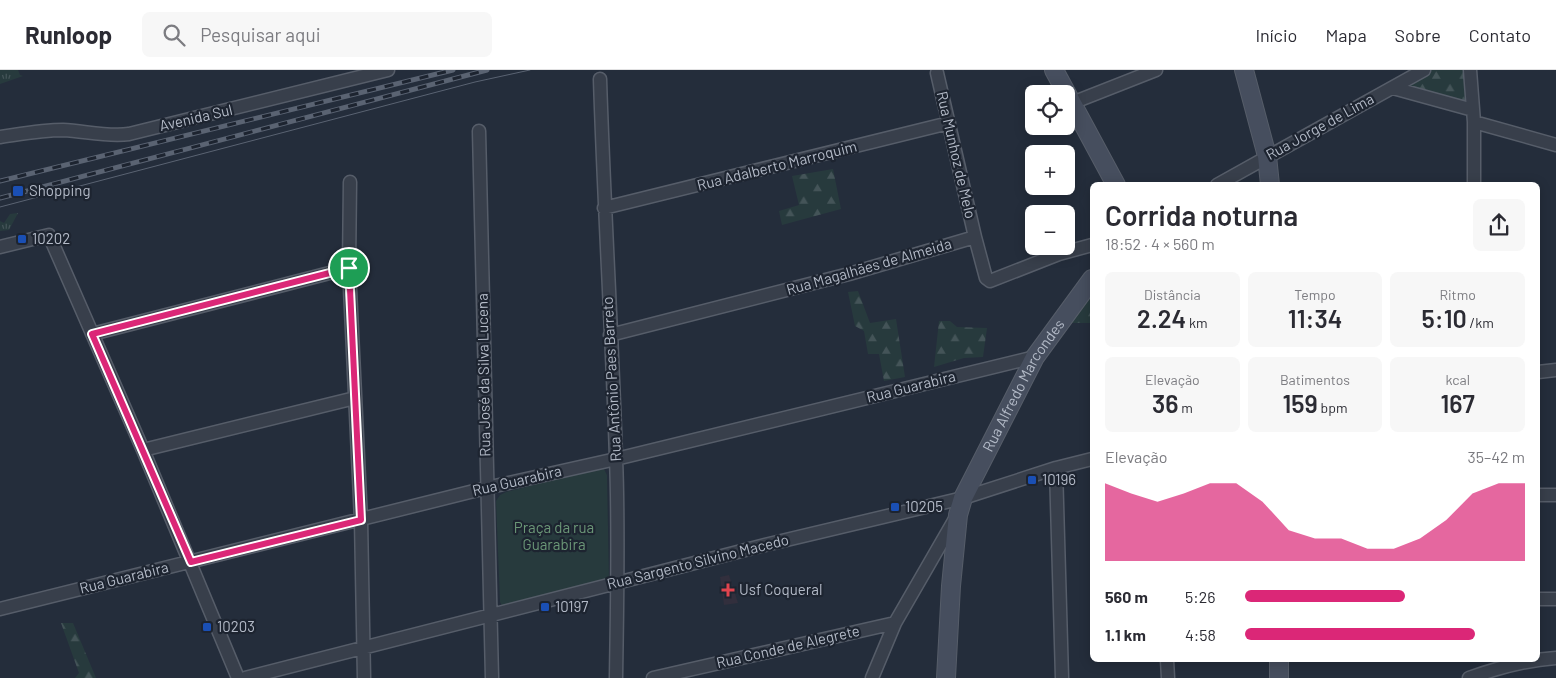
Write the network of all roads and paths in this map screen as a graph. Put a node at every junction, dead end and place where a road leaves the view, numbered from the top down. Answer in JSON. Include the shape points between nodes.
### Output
{"nodes":[{"id":1,"x":388,"y":70,"type":"edge"},
{"id":2,"x":1054,"y":70,"type":"edge"},
{"id":3,"x":1156,"y":70,"type":"edge"},
{"id":4,"x":1244,"y":70,"type":"edge"},
{"id":5,"x":1424,"y":70,"type":"edge"},
{"id":6,"x":1470,"y":70,"type":"edge"},
{"id":7,"x":937,"y":73,"type":"dead end"},
{"id":8,"x":600,"y":79,"type":"dead end"},
{"id":9,"x":1062,"y":85,"type":"edge"},
{"id":10,"x":1393,"y":88,"type":"junction"},
{"id":11,"x":1075,"y":102,"type":"edge"},
{"id":12,"x":1075,"y":109,"type":"edge"},
{"id":13,"x":1473,"y":116,"type":"junction"},
{"id":14,"x":949,"y":123,"type":"junction"},
{"id":15,"x":479,"y":131,"type":"dead end"},
{"id":16,"x":0,"y":137,"type":"edge"},
{"id":17,"x":1556,"y":145,"type":"edge"},
{"id":18,"x":1267,"y":156,"type":"junction"},
{"id":19,"x":350,"y":182,"type":"dead end"},
{"id":20,"x":1114,"y":182,"type":"edge"},
{"id":21,"x":1221,"y":182,"type":"edge"},
{"id":22,"x":1270,"y":182,"type":"edge"},
{"id":23,"x":1474,"y":182,"type":"edge"},
{"id":24,"x":604,"y":208,"type":"junction"},
{"id":25,"x":975,"y":237,"type":"junction"},
{"id":26,"x":0,"y":246,"type":"edge"},
{"id":27,"x":1090,"y":246,"type":"edge"},
{"id":28,"x":349,"y":268,"type":"junction"},
{"id":29,"x":1090,"y":283,"type":"edge"},
{"id":30,"x":92,"y":334,"type":"junction"},
{"id":31,"x":610,"y":335,"type":"junction"},
{"id":32,"x":1035,"y":357,"type":"junction"},
{"id":33,"x":1556,"y":370,"type":"edge"},
{"id":34,"x":1540,"y":372,"type":"edge"},
{"id":35,"x":355,"y":398,"type":"junction"},
{"id":36,"x":143,"y":450,"type":"junction"},
{"id":37,"x":616,"y":459,"type":"junction"},
{"id":38,"x":1090,"y":459,"type":"edge"},
{"id":39,"x":1056,"y":468,"type":"junction"},
{"id":40,"x":486,"y":488,"type":"junction"},
{"id":41,"x":1540,"y":495,"type":"edge"},
{"id":42,"x":1556,"y":495,"type":"edge"},
{"id":43,"x":960,"y":506,"type":"junction"},
{"id":44,"x":361,"y":520,"type":"junction"},
{"id":45,"x":191,"y":562,"type":"junction"},
{"id":46,"x":618,"y":582,"type":"junction"},
{"id":47,"x":1540,"y":599,"type":"edge"},
{"id":48,"x":1556,"y":599,"type":"edge"},
{"id":49,"x":0,"y":609,"type":"edge"},
{"id":50,"x":490,"y":615,"type":"junction"},
{"id":51,"x":894,"y":623,"type":"junction"},
{"id":52,"x":364,"y":646,"type":"junction"},
{"id":53,"x":1556,"y":658,"type":"edge"},
{"id":54,"x":1540,"y":660,"type":"edge"},
{"id":55,"x":1167,"y":662,"type":"edge"},
{"id":56,"x":1279,"y":662,"type":"edge"},
{"id":57,"x":1524,"y":662,"type":"edge"},
{"id":58,"x":238,"y":678,"type":"edge"},
{"id":59,"x":245,"y":678,"type":"edge"},
{"id":60,"x":364,"y":678,"type":"edge"},
{"id":61,"x":492,"y":678,"type":"edge"},
{"id":62,"x":616,"y":678,"type":"edge"},
{"id":63,"x":653,"y":678,"type":"edge"},
{"id":64,"x":872,"y":678,"type":"edge"},
{"id":65,"x":946,"y":678,"type":"edge"},
{"id":66,"x":1062,"y":678,"type":"edge"},
{"id":67,"x":1168,"y":678,"type":"edge"},
{"id":68,"x":1279,"y":678,"type":"edge"},
{"id":69,"x":1469,"y":678,"type":"edge"}],
"edges":[{"from":1,"to":16,"type":"street","name":"Avenida Sul","via":[[129,134],[63,130]]},
{"from":2,"to":9,"type":"main road"},
{"from":3,"to":11,"type":"street"},
{"from":4,"to":18,"type":"main road"},
{"from":5,"to":10,"type":"street","name":"Rua Jorge de Lima"},
{"from":6,"to":13,"type":"street"},
{"from":7,"to":14,"type":"street","name":"Rua Munhoz de Melo"},
{"from":8,"to":24,"type":"street","name":"Rua Antônio Paes Barreto"},
{"from":10,"to":13,"type":"street"},
{"from":10,"to":18,"type":"street","name":"Rua Jorge de Lima"},
{"from":12,"to":20,"type":"main road"},
{"from":13,"to":17,"type":"street"},
{"from":13,"to":23,"type":"street"},
{"from":14,"to":24,"type":"street","name":"Rua Adalberto Marroquim"},
{"from":14,"to":25,"type":"street","name":"Rua Munhoz de Melo"},
{"from":15,"to":40,"type":"street","name":"Rua José da Silva Lucena"},
{"from":18,"to":21,"type":"street","name":"Rua Jorge de Lima"},
{"from":18,"to":22,"type":"main road"},
{"from":19,"to":28,"type":"street"},
{"from":24,"to":31,"type":"street","name":"Rua Antônio Paes Barreto"},
{"from":25,"to":27,"type":"street","via":[[986,278],[990,281]]},
{"from":25,"to":31,"type":"street","name":"Rua Magalhães de Almeida","via":[[849,274]]},
{"from":26,"to":30,"type":"street","via":[[49,235]]},
{"from":28,"to":30,"type":"street"},
{"from":28,"to":35,"type":"street"},
{"from":29,"to":32,"type":"main road","name":"Rua Alfredo Marcondes"},
{"from":30,"to":36,"type":"street"},
{"from":31,"to":37,"type":"street","name":"Rua Antônio Paes Barreto"},
{"from":32,"to":37,"type":"street","name":"Rua Guarabira"},
{"from":32,"to":43,"type":"main road","name":"Rua Alfredo Marcondes"},
{"from":33,"to":34,"type":"street"},
{"from":35,"to":36,"type":"street"},
{"from":35,"to":44,"type":"street"},
{"from":36,"to":45,"type":"street"},
{"from":37,"to":40,"type":"street","name":"Rua Guarabira"},
{"from":37,"to":46,"type":"street","name":"Rua Antônio Paes Barreto"},
{"from":38,"to":39,"type":"street","name":"Rua Sargento Silvino Macedo"},
{"from":39,"to":43,"type":"street","name":"Rua Sargento Silvino Macedo"},
{"from":39,"to":66,"type":"street"},
{"from":40,"to":44,"type":"street","name":"Rua Guarabira"},
{"from":40,"to":50,"type":"street","name":"Rua José da Silva Lucena"},
{"from":41,"to":42,"type":"street"},
{"from":43,"to":46,"type":"street","name":"Rua Sargento Silvino Macedo"},
{"from":43,"to":51,"type":"street","name":"Rua Alfredo Marcondes"},
{"from":43,"to":65,"type":"main road","via":[[950,586]]},
{"from":44,"to":45,"type":"street","name":"Rua Guarabira"},
{"from":44,"to":52,"type":"street"},
{"from":45,"to":49,"type":"street","name":"Rua Guarabira"},
{"from":45,"to":58,"type":"street"},
{"from":46,"to":50,"type":"street","name":"Rua Sargento Silvino Macedo"},
{"from":46,"to":62,"type":"street","name":"Rua Antônio Paes Barreto"},
{"from":47,"to":48,"type":"street"},
{"from":50,"to":52,"type":"street","name":"Rua Sargento Silvino Macedo"},
{"from":50,"to":61,"type":"street","name":"Rua José da Silva Lucena"},
{"from":51,"to":63,"type":"street","name":"Rua Conde de Alegrete"},
{"from":51,"to":64,"type":"street","name":"Rua Alfredo Marcondes"},
{"from":52,"to":59,"type":"street","name":"Rua Sargento Silvino Macedo"},
{"from":52,"to":60,"type":"street"},
{"from":53,"to":54,"type":"street"},
{"from":55,"to":67,"type":"street"},
{"from":56,"to":68,"type":"main road"},
{"from":57,"to":69,"type":"street"}]}
